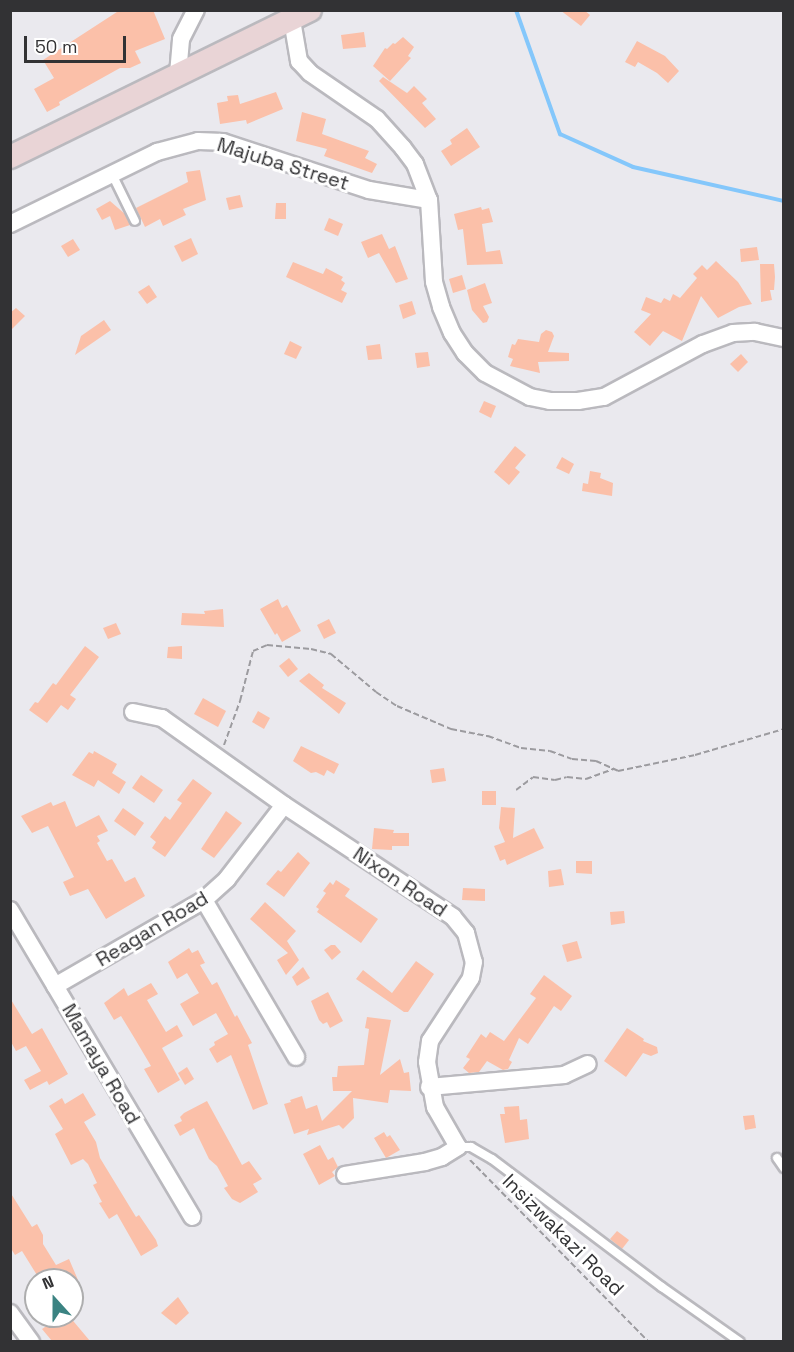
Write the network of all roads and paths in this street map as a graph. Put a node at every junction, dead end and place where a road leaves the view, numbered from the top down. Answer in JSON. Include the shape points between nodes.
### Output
{"nodes":[{"id":1,"x":196,"y":10,"type":"edge"},
{"id":2,"x":301,"y":15,"type":"edge"},
{"id":3,"x":178,"y":74,"type":"junction"},
{"id":4,"x":10,"y":157,"type":"edge"},
{"id":5,"x":112,"y":174,"type":"junction"},
{"id":6,"x":429,"y":200,"type":"junction"},
{"id":7,"x":135,"y":221,"type":"dead end"},
{"id":8,"x":10,"y":224,"type":"edge"},
{"id":9,"x":783,"y":338,"type":"edge"},
{"id":10,"x":133,"y":712,"type":"dead end"},
{"id":11,"x":783,"y":729,"type":"edge"},
{"id":12,"x":219,"y":756,"type":"junction"},
{"id":13,"x":614,"y":769,"type":"junction"},
{"id":14,"x":516,"y":790,"type":"dead end"},
{"id":15,"x":284,"y":805,"type":"junction"},
{"id":16,"x":204,"y":900,"type":"junction"},
{"id":17,"x":10,"y":910,"type":"edge"},
{"id":18,"x":55,"y":986,"type":"junction"},
{"id":19,"x":296,"y":1057,"type":"dead end"},
{"id":20,"x":588,"y":1064,"type":"dead end"},
{"id":21,"x":429,"y":1087,"type":"junction"},
{"id":22,"x":458,"y":1147,"type":"junction"},
{"id":23,"x":777,"y":1158,"type":"dead end"},
{"id":24,"x":783,"y":1168,"type":"edge"},
{"id":25,"x":345,"y":1175,"type":"dead end"},
{"id":26,"x":192,"y":1217,"type":"dead end"},
{"id":27,"x":10,"y":1313,"type":"edge"},
{"id":28,"x":31,"y":1341,"type":"edge"},
{"id":29,"x":649,"y":1341,"type":"edge"},
{"id":30,"x":740,"y":1341,"type":"edge"}],
"edges":[{"from":1,"to":3,"type":"street","via":[[181,39]]},
{"from":2,"to":3,"type":"street"},
{"from":2,"to":6,"type":"street","via":[[299,61],[391,133],[414,164]]},
{"from":3,"to":4,"type":"street"},
{"from":5,"to":6,"type":"street","name":"Majuba Street","via":[[178,145],[223,142],[369,190]]},
{"from":5,"to":7,"type":"lane"},
{"from":5,"to":8,"type":"street","name":"Majuba Street"},
{"from":6,"to":9,"type":"street","via":[[434,282],[452,333],[485,373],[530,397],[578,401],[604,397],[703,344],[733,333],[755,332]]},
{"from":10,"to":12,"type":"street","name":"Nixon Road","via":[[162,718]]},
{"from":11,"to":13,"type":"path","via":[[695,755]]},
{"from":12,"to":13,"type":"path","via":[[240,701],[253,651],[273,645],[331,654],[398,706],[451,729],[521,748],[596,761]]},
{"from":12,"to":15,"type":"street","name":"Nixon Road"},
{"from":13,"to":14,"type":"path","via":[[586,779],[533,777]]},
{"from":15,"to":16,"type":"street","name":"Reagan Road","via":[[227,879]]},
{"from":15,"to":21,"type":"street","name":"Nixon Road","via":[[453,917],[466,933],[474,962],[471,978],[430,1041]]},
{"from":16,"to":18,"type":"street","name":"Reagan Road"},
{"from":16,"to":19,"type":"street"},
{"from":17,"to":18,"type":"street","name":"Mamaya Road"},
{"from":18,"to":26,"type":"street","name":"Mamaya Road"},
{"from":20,"to":21,"type":"street","via":[[564,1075]]},
{"from":21,"to":22,"type":"street","name":"Nixon Road","via":[[435,1107]]},
{"from":22,"to":25,"type":"street","via":[[425,1162]]},
{"from":22,"to":29,"type":"path","name":"Insizwakazi Road"},
{"from":22,"to":30,"type":"lane","via":[[471,1147],[492,1159]]},
{"from":23,"to":24,"type":"lane"},
{"from":27,"to":28,"type":"street"}]}
